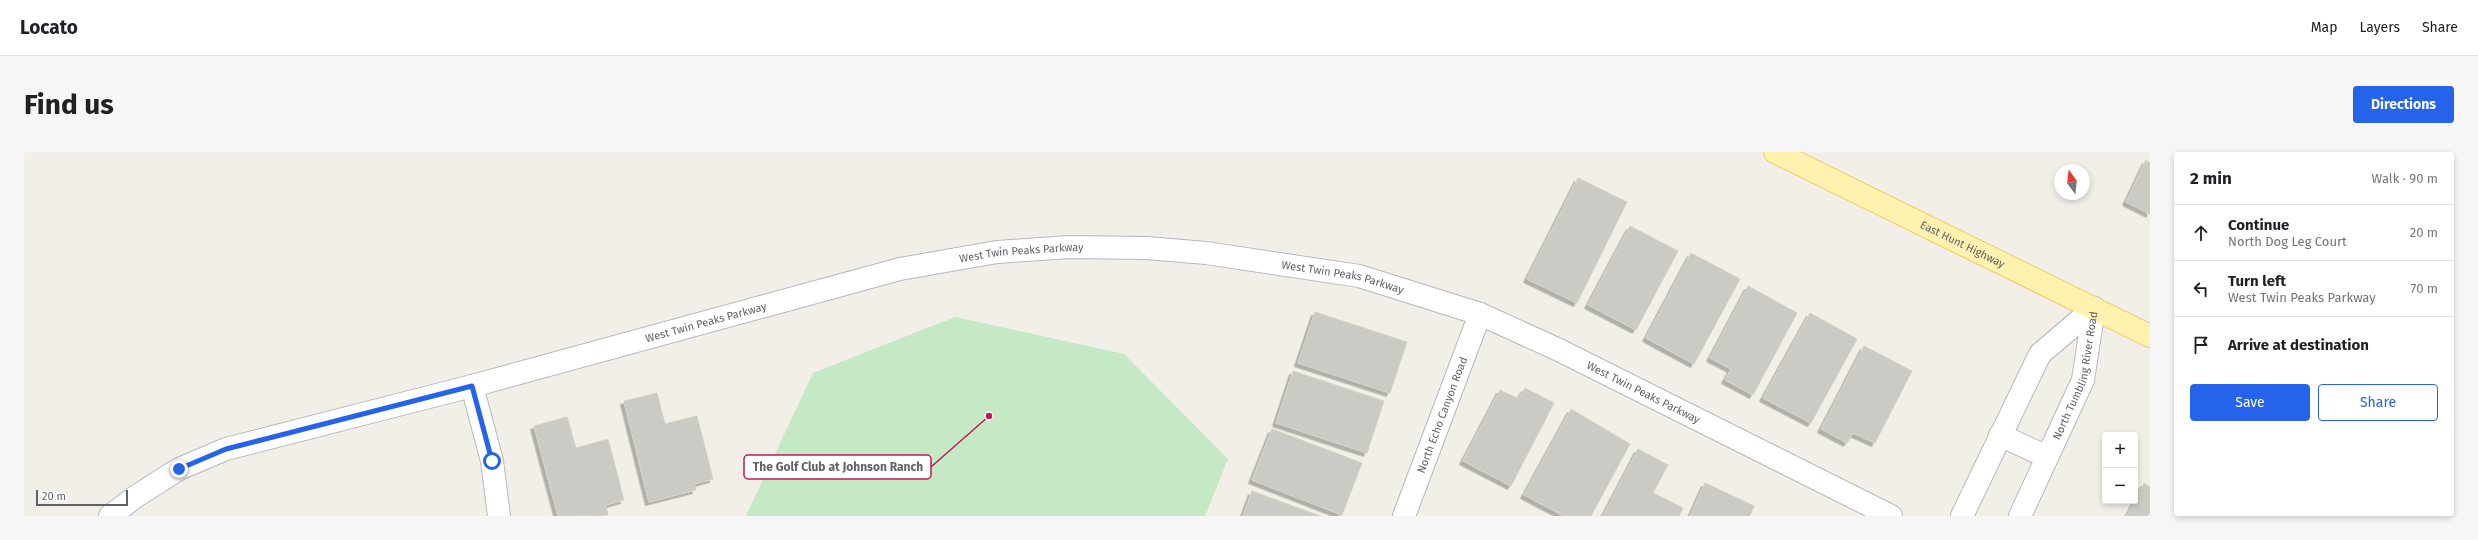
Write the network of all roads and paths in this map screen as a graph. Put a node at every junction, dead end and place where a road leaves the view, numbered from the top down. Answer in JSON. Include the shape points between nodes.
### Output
{"nodes":[{"id":1,"x":1775,"y":152,"type":"edge"},
{"id":2,"x":2094,"y":308,"type":"junction"},
{"id":3,"x":1480,"y":314,"type":"junction"},
{"id":4,"x":2150,"y":336,"type":"edge"},
{"id":5,"x":472,"y":386,"type":"junction"},
{"id":6,"x":2000,"y":435,"type":"junction"},
{"id":7,"x":2047,"y":457,"type":"junction"},
{"id":8,"x":110,"y":516,"type":"edge"},
{"id":9,"x":499,"y":516,"type":"edge"},
{"id":10,"x":1404,"y":516,"type":"edge"},
{"id":11,"x":1891,"y":516,"type":"edge"},
{"id":12,"x":1962,"y":516,"type":"edge"},
{"id":13,"x":2020,"y":516,"type":"edge"}],
"edges":[{"from":1,"to":2,"type":"main road","name":"East Hunt Highway"},
{"from":2,"to":4,"type":"main road","name":"East Hunt Highway"},
{"from":2,"to":6,"type":"street","name":"North Tumbling River Road","via":[[2040,354]]},
{"from":2,"to":7,"type":"street","name":"North Tumbling River Road","via":[[2083,380]]},
{"from":3,"to":5,"type":"street","name":"West Twin Peaks Parkway","via":[[1359,276],[1206,253],[1147,248],[1062,247],[997,252],[900,268]]},
{"from":3,"to":10,"type":"street","name":"North Echo Canyon Road"},
{"from":3,"to":11,"type":"street","name":"West Twin Peaks Parkway","via":[[1566,353]]},
{"from":5,"to":8,"type":"street","name":"West Twin Peaks Parkway","via":[[226,449],[179,469]]},
{"from":5,"to":9,"type":"street","via":[[492,461]]},
{"from":6,"to":7,"type":"street"},
{"from":6,"to":12,"type":"street","name":"North Tumbling River Road"},
{"from":7,"to":13,"type":"street","name":"North Tumbling River Road"}]}
